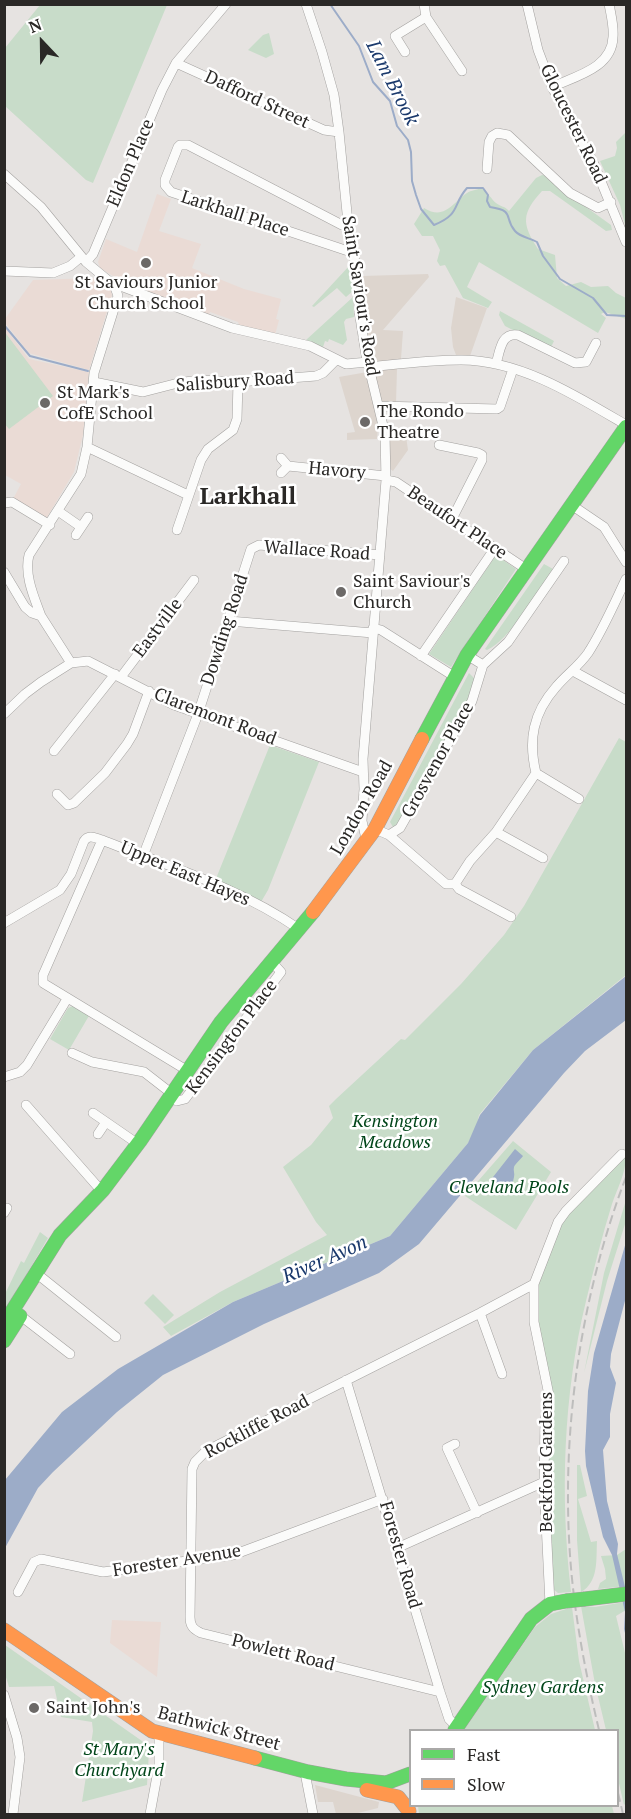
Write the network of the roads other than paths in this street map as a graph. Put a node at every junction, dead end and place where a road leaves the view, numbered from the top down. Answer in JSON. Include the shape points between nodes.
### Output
{"nodes":[{"id":1,"x":226,"y":4,"type":"edge"},
{"id":2,"x":306,"y":4,"type":"edge"},
{"id":3,"x":424,"y":4,"type":"edge"},
{"id":4,"x":527,"y":4,"type":"edge"},
{"id":5,"x":609,"y":4,"type":"edge"},
{"id":6,"x":426,"y":18,"type":"junction"},
{"id":7,"x":405,"y":52,"type":"dead end"},
{"id":8,"x":176,"y":63,"type":"junction"},
{"id":9,"x":462,"y":71,"type":"dead end"},
{"id":10,"x":552,"y":87,"type":"junction"},
{"id":11,"x":339,"y":132,"type":"junction"},
{"id":12,"x":487,"y":169,"type":"dead end"},
{"id":13,"x":4,"y":174,"type":"edge"},
{"id":14,"x":611,"y":202,"type":"junction"},
{"id":15,"x":348,"y":224,"type":"junction"},
{"id":16,"x":627,"y":242,"type":"edge"},
{"id":17,"x":354,"y":253,"type":"junction"},
{"id":18,"x":83,"y":260,"type":"junction"},
{"id":19,"x":4,"y":271,"type":"edge"},
{"id":20,"x":114,"y":284,"type":"junction"},
{"id":21,"x":596,"y":344,"type":"dead end"},
{"id":22,"x":336,"y":360,"type":"junction"},
{"id":23,"x":368,"y":364,"type":"junction"},
{"id":24,"x":496,"y":364,"type":"junction"},
{"id":25,"x":513,"y":369,"type":"junction"},
{"id":26,"x":94,"y":382,"type":"junction"},
{"id":27,"x":238,"y":382,"type":"junction"},
{"id":28,"x":379,"y":406,"type":"junction"},
{"id":29,"x":627,"y":426,"type":"edge"},
{"id":30,"x":439,"y":445,"type":"dead end"},
{"id":31,"x":87,"y":447,"type":"junction"},
{"id":32,"x":281,"y":458,"type":"dead end"},
{"id":33,"x":386,"y":478,"type":"junction"},
{"id":34,"x":188,"y":495,"type":"junction"},
{"id":35,"x":4,"y":503,"type":"edge"},
{"id":36,"x":573,"y":506,"type":"junction"},
{"id":37,"x":58,"y":511,"type":"junction"},
{"id":38,"x":88,"y":517,"type":"dead end"},
{"id":39,"x":452,"y":519,"type":"junction"},
{"id":40,"x":50,"y":525,"type":"junction"},
{"id":41,"x":177,"y":530,"type":"dead end"},
{"id":42,"x":254,"y":546,"type":"joint"},
{"id":43,"x":495,"y":548,"type":"junction"},
{"id":44,"x":380,"y":555,"type":"junction"},
{"id":45,"x":564,"y":561,"type":"dead end"},
{"id":46,"x":627,"y":562,"type":"edge"},
{"id":47,"x":526,"y":569,"type":"junction"},
{"id":48,"x":4,"y":572,"type":"edge"},
{"id":49,"x":627,"y":579,"type":"edge"},
{"id":50,"x":194,"y":580,"type":"dead end"},
{"id":51,"x":9,"y":589,"type":"edge"},
{"id":52,"x":41,"y":616,"type":"junction"},
{"id":53,"x":229,"y":621,"type":"junction"},
{"id":54,"x":373,"y":630,"type":"junction"},
{"id":55,"x":467,"y":655,"type":"junction"},
{"id":56,"x":421,"y":657,"type":"junction"},
{"id":57,"x":71,"y":663,"type":"junction"},
{"id":58,"x":483,"y":665,"type":"junction"},
{"id":59,"x":573,"y":671,"type":"junction"},
{"id":60,"x":118,"y":676,"type":"junction"},
{"id":61,"x":454,"y":677,"type":"junction"},
{"id":62,"x":149,"y":692,"type":"junction"},
{"id":63,"x":627,"y":700,"type":"edge"},
{"id":64,"x":4,"y":714,"type":"edge"},
{"id":65,"x":198,"y":714,"type":"junction"},
{"id":66,"x":54,"y":751,"type":"dead end"},
{"id":67,"x":363,"y":772,"type":"junction"},
{"id":68,"x":536,"y":773,"type":"junction"},
{"id":69,"x":57,"y":794,"type":"dead end"},
{"id":70,"x":579,"y":799,"type":"dead end"},
{"id":71,"x":375,"y":829,"type":"junction"},
{"id":72,"x":496,"y":832,"type":"junction"},
{"id":73,"x":389,"y":836,"type":"junction"},
{"id":74,"x":102,"y":840,"type":"junction"},
{"id":75,"x":367,"y":842,"type":"junction"},
{"id":76,"x":143,"y":856,"type":"junction"},
{"id":77,"x":543,"y":858,"type":"dead end"},
{"id":78,"x":455,"y":884,"type":"junction"},
{"id":79,"x":506,"y":918,"type":"dead end"},
{"id":80,"x":4,"y":923,"type":"edge"},
{"id":81,"x":299,"y":929,"type":"junction"},
{"id":82,"x":271,"y":961,"type":"junction"},
{"id":83,"x":67,"y":999,"type":"junction"},
{"id":84,"x":72,"y":1053,"type":"dead end"},
{"id":85,"x":188,"y":1071,"type":"junction"},
{"id":86,"x":4,"y":1077,"type":"edge"},
{"id":87,"x":170,"y":1094,"type":"junction"},
{"id":88,"x":26,"y":1104,"type":"dead end"},
{"id":89,"x":93,"y":1113,"type":"dead end"},
{"id":90,"x":106,"y":1122,"type":"junction"},
{"id":91,"x":98,"y":1134,"type":"dead end"},
{"id":92,"x":138,"y":1144,"type":"junction"},
{"id":93,"x":622,"y":1154,"type":"dead end"},
{"id":94,"x":103,"y":1191,"type":"junction"},
{"id":95,"x":39,"y":1275,"type":"junction"},
{"id":96,"x":534,"y":1284,"type":"junction"},
{"id":97,"x":16,"y":1313,"type":"junction"},
{"id":98,"x":480,"y":1313,"type":"junction"},
{"id":99,"x":4,"y":1324,"type":"edge"},
{"id":100,"x":116,"y":1337,"type":"dead end"},
{"id":101,"x":4,"y":1341,"type":"edge"},
{"id":102,"x":56,"y":1357,"type":"dead end"},
{"id":103,"x":502,"y":1374,"type":"dead end"},
{"id":104,"x":346,"y":1380,"type":"junction"},
{"id":105,"x":455,"y":1444,"type":"dead end"},
{"id":106,"x":544,"y":1482,"type":"junction"},
{"id":107,"x":383,"y":1499,"type":"junction"},
{"id":108,"x":477,"y":1513,"type":"junction"},
{"id":109,"x":397,"y":1548,"type":"junction"},
{"id":110,"x":190,"y":1562,"type":"junction"},
{"id":111,"x":18,"y":1592,"type":"dead end"},
{"id":112,"x":627,"y":1594,"type":"edge"},
{"id":113,"x":550,"y":1604,"type":"junction"},
{"id":114,"x":4,"y":1630,"type":"edge"},
{"id":115,"x":440,"y":1692,"type":"junction"},
{"id":116,"x":4,"y":1695,"type":"edge"},
{"id":117,"x":456,"y":1729,"type":"edge"},
{"id":118,"x":159,"y":1734,"type":"junction"},
{"id":119,"x":308,"y":1772,"type":"junction"},
{"id":120,"x":409,"y":1775,"type":"edge"},
{"id":121,"x":346,"y":1779,"type":"junction"},
{"id":122,"x":407,"y":1800,"type":"edge"},
{"id":123,"x":13,"y":1815,"type":"edge"},
{"id":124,"x":150,"y":1815,"type":"edge"},
{"id":125,"x":313,"y":1815,"type":"edge"}],
"edges":[{"from":1,"to":8,"type":"street","name":"Eldon Place"},
{"from":2,"to":11,"type":"street","name":"Saint Saviour's Road","via":[[331,84]]},
{"from":3,"to":6,"type":"street"},
{"from":4,"to":10,"type":"street","name":"Gloucester Road"},
{"from":5,"to":10,"type":"street","via":[[614,35],[608,57]]},
{"from":6,"to":7,"type":"street","via":[[395,36]]},
{"from":6,"to":9,"type":"street"},
{"from":8,"to":11,"type":"street","name":"Dafford Street","via":[[324,130]]},
{"from":8,"to":18,"type":"street","name":"Eldon Place","via":[[93,254]]},
{"from":10,"to":14,"type":"street","name":"Gloucester Road"},
{"from":11,"to":15,"type":"street","name":"Saint Saviour's Road"},
{"from":12,"to":14,"type":"street","via":[[489,142],[492,136],[503,133],[570,193],[598,208]]},
{"from":13,"to":18,"type":"street","via":[[41,207]]},
{"from":14,"to":16,"type":"street","name":"Gloucester Road"},
{"from":15,"to":17,"type":"street","name":"Saint Saviour's Road"},
{"from":15,"to":17,"type":"street","name":"Larkhall Place","via":[[342,225],[184,144],[178,147],[165,180],[171,192]]},
{"from":17,"to":23,"type":"street","name":"Saint Saviour's Road"},
{"from":18,"to":19,"type":"street","via":[[53,273]]},
{"from":18,"to":20,"type":"street"},
{"from":20,"to":22,"type":"street","via":[[232,328],[310,346]]},
{"from":20,"to":26,"type":"street","via":[[118,296]]},
{"from":21,"to":24,"type":"street","via":[[586,362],[575,363],[512,334],[504,339]]},
{"from":22,"to":23,"type":"street"},
{"from":22,"to":27,"type":"street","name":"Salisbury Road","via":[[316,375]]},
{"from":23,"to":24,"type":"street","via":[[462,360]]},
{"from":23,"to":28,"type":"street","name":"Saint Saviour's Road"},
{"from":24,"to":25,"type":"street"},
{"from":25,"to":28,"type":"street","via":[[497,409]]},
{"from":25,"to":29,"type":"street","via":[[584,399]]},
{"from":26,"to":27,"type":"street","name":"Salisbury Road","via":[[142,393],[199,380]]},
{"from":26,"to":31,"type":"street"},
{"from":27,"to":34,"type":"street","via":[[233,430],[208,449]]},
{"from":28,"to":33,"type":"street","name":"Saint Saviour's Road","via":[[385,434]]},
{"from":29,"to":36,"type":"highway","name":"London Road"},
{"from":30,"to":39,"type":"street","via":[[482,455]]},
{"from":31,"to":34,"type":"street"},
{"from":31,"to":37,"type":"street","via":[[81,474]]},
{"from":32,"to":33,"type":"street","name":"Havory","via":[[285,470]]},
{"from":33,"to":39,"type":"street","name":"Beaufort Place"},
{"from":33,"to":44,"type":"street","name":"Saint Saviour's Road"},
{"from":34,"to":41,"type":"street"},
{"from":35,"to":40,"type":"street","via":[[12,502]]},
{"from":36,"to":46,"type":"street","via":[[604,527]]},
{"from":36,"to":47,"type":"highway","name":"London Road"},
{"from":37,"to":38,"type":"street","via":[[79,531]]},
{"from":37,"to":40,"type":"street"},
{"from":39,"to":43,"type":"street","name":"Beaufort Place"},
{"from":40,"to":52,"type":"street","via":[[26,565]]},
{"from":42,"to":44,"type":"street","name":"Wallace Road"},
{"from":42,"to":53,"type":"street","name":"Dowding Road"},
{"from":43,"to":47,"type":"street","name":"Beaufort Place"},
{"from":43,"to":56,"type":"street"},
{"from":44,"to":54,"type":"street","name":"Saint Saviour's Road"},
{"from":45,"to":58,"type":"street","via":[[508,642]]},
{"from":47,"to":55,"type":"highway","name":"London Road"},
{"from":48,"to":51,"type":"street"},
{"from":49,"to":59,"type":"street","via":[[594,643]]},
{"from":50,"to":60,"type":"street","name":"Eastville"},
{"from":51,"to":52,"type":"street","via":[[32,613]]},
{"from":52,"to":57,"type":"street"},
{"from":53,"to":54,"type":"street"},
{"from":53,"to":65,"type":"street","name":"Dowding Road"},
{"from":54,"to":56,"type":"street","via":[[381,630]]},
{"from":54,"to":67,"type":"street","name":"Saint Saviour's Road"},
{"from":55,"to":58,"type":"street"},
{"from":55,"to":61,"type":"highway","name":"London Road"},
{"from":56,"to":61,"type":"street"},
{"from":57,"to":60,"type":"street","name":"Claremont Road","via":[[88,661]]},
{"from":57,"to":64,"type":"street","via":[[25,693]]},
{"from":58,"to":73,"type":"street","name":"Grosvenor Place","via":[[472,701],[400,828]]},
{"from":59,"to":63,"type":"street"},
{"from":59,"to":68,"type":"street","via":[[556,686],[535,724],[531,753]]},
{"from":60,"to":62,"type":"street","name":"Claremont Road"},
{"from":60,"to":66,"type":"street","name":"Eastville"},
{"from":61,"to":71,"type":"highway","name":"London Road"},
{"from":62,"to":65,"type":"street","name":"Claremont Road"},
{"from":62,"to":69,"type":"street","via":[[133,734],[105,773],[74,803],[68,805]]},
{"from":65,"to":67,"type":"street","name":"Claremont Road"},
{"from":65,"to":76,"type":"street","name":"Dowding Road"},
{"from":67,"to":75,"type":"street","name":"Saint Saviour's Road","via":[[362,821]]},
{"from":68,"to":70,"type":"street"},
{"from":68,"to":72,"type":"street"},
{"from":71,"to":73,"type":"street","name":"Grosvenor Place"},
{"from":71,"to":75,"type":"highway","name":"London Road"},
{"from":72,"to":77,"type":"street"},
{"from":72,"to":78,"type":"street"},
{"from":73,"to":78,"type":"street","via":[[446,884]]},
{"from":74,"to":76,"type":"street","name":"Upper East Hayes"},
{"from":74,"to":80,"type":"street","via":[[87,837],[67,883]]},
{"from":74,"to":83,"type":"street","name":"Upper East Hayes","via":[[42,979]]},
{"from":75,"to":81,"type":"highway","name":"London Road"},
{"from":76,"to":81,"type":"street","name":"Upper East Hayes","via":[[209,882]]},
{"from":78,"to":79,"type":"street"},
{"from":81,"to":82,"type":"highway","name":"London Road"},
{"from":82,"to":85,"type":"highway","name":"London Road","via":[[221,1022]]},
{"from":82,"to":87,"type":"street","name":"Kensington Place","via":[[281,972],[185,1099],[177,1101]]},
{"from":83,"to":85,"type":"street","name":"Upper East Hayes"},
{"from":83,"to":86,"type":"street","via":[[27,1065]]},
{"from":84,"to":87,"type":"street","via":[[92,1062],[144,1072]]},
{"from":85,"to":87,"type":"highway","name":"London Road"},
{"from":87,"to":92,"type":"highway","name":"London Road"},
{"from":88,"to":94,"type":"street"},
{"from":89,"to":90,"type":"street"},
{"from":90,"to":91,"type":"street"},
{"from":90,"to":92,"type":"street"},
{"from":92,"to":94,"type":"highway","name":"London Road"},
{"from":93,"to":96,"type":"street","via":[[558,1222]]},
{"from":94,"to":95,"type":"highway","name":"London Road"},
{"from":95,"to":97,"type":"highway","name":"London Road"},
{"from":95,"to":100,"type":"street"},
{"from":96,"to":98,"type":"street","name":"Rockliffe Road"},
{"from":96,"to":106,"type":"street","name":"Beckford Gardens","via":[[534,1323],[549,1395]]},
{"from":97,"to":99,"type":"highway","name":"London Road"},
{"from":97,"to":101,"type":"highway","name":"London Road"},
{"from":97,"to":102,"type":"street","via":[[66,1351]]},
{"from":98,"to":103,"type":"street"},
{"from":98,"to":104,"type":"street","name":"Rockliffe Road"},
{"from":104,"to":107,"type":"street","name":"Forester Road"},
{"from":104,"to":110,"type":"street","name":"Rockliffe Road","via":[[200,1456],[192,1469]]},
{"from":105,"to":108,"type":"street","via":[[447,1448]]},
{"from":106,"to":108,"type":"street"},
{"from":106,"to":113,"type":"street","name":"Beckford Gardens"},
{"from":107,"to":109,"type":"street","name":"Forester Road"},
{"from":107,"to":110,"type":"street","name":"Forester Avenue","via":[[244,1552]]},
{"from":108,"to":109,"type":"street"},
{"from":109,"to":115,"type":"street","name":"Forester Road"},
{"from":110,"to":111,"type":"street","name":"Forester Avenue","via":[[104,1572],[42,1559],[34,1562]]},
{"from":110,"to":115,"type":"street","name":"Powlett Road","via":[[190,1624],[201,1633]]},
{"from":112,"to":113,"type":"highway","bridge":true},
{"from":113,"to":117,"type":"highway","via":[[531,1619]]},
{"from":114,"to":118,"type":"highway","name":"Bathwick Street","via":[[146,1729]]},
{"from":115,"to":117,"type":"street","name":"Forester Road"},
{"from":116,"to":123,"type":"street","via":[[20,1747]]},
{"from":118,"to":119,"type":"highway","name":"Bathwick Street"},
{"from":118,"to":124,"type":"street","via":[[159,1765]]},
{"from":119,"to":121,"type":"highway","name":"Bathwick Street"},
{"from":119,"to":125,"type":"street"},
{"from":120,"to":121,"type":"highway","name":"Bathwick Street","via":[[386,1783]]},
{"from":121,"to":122,"type":"highway","name":"Bathwick Street","via":[[364,1789]]}]}
